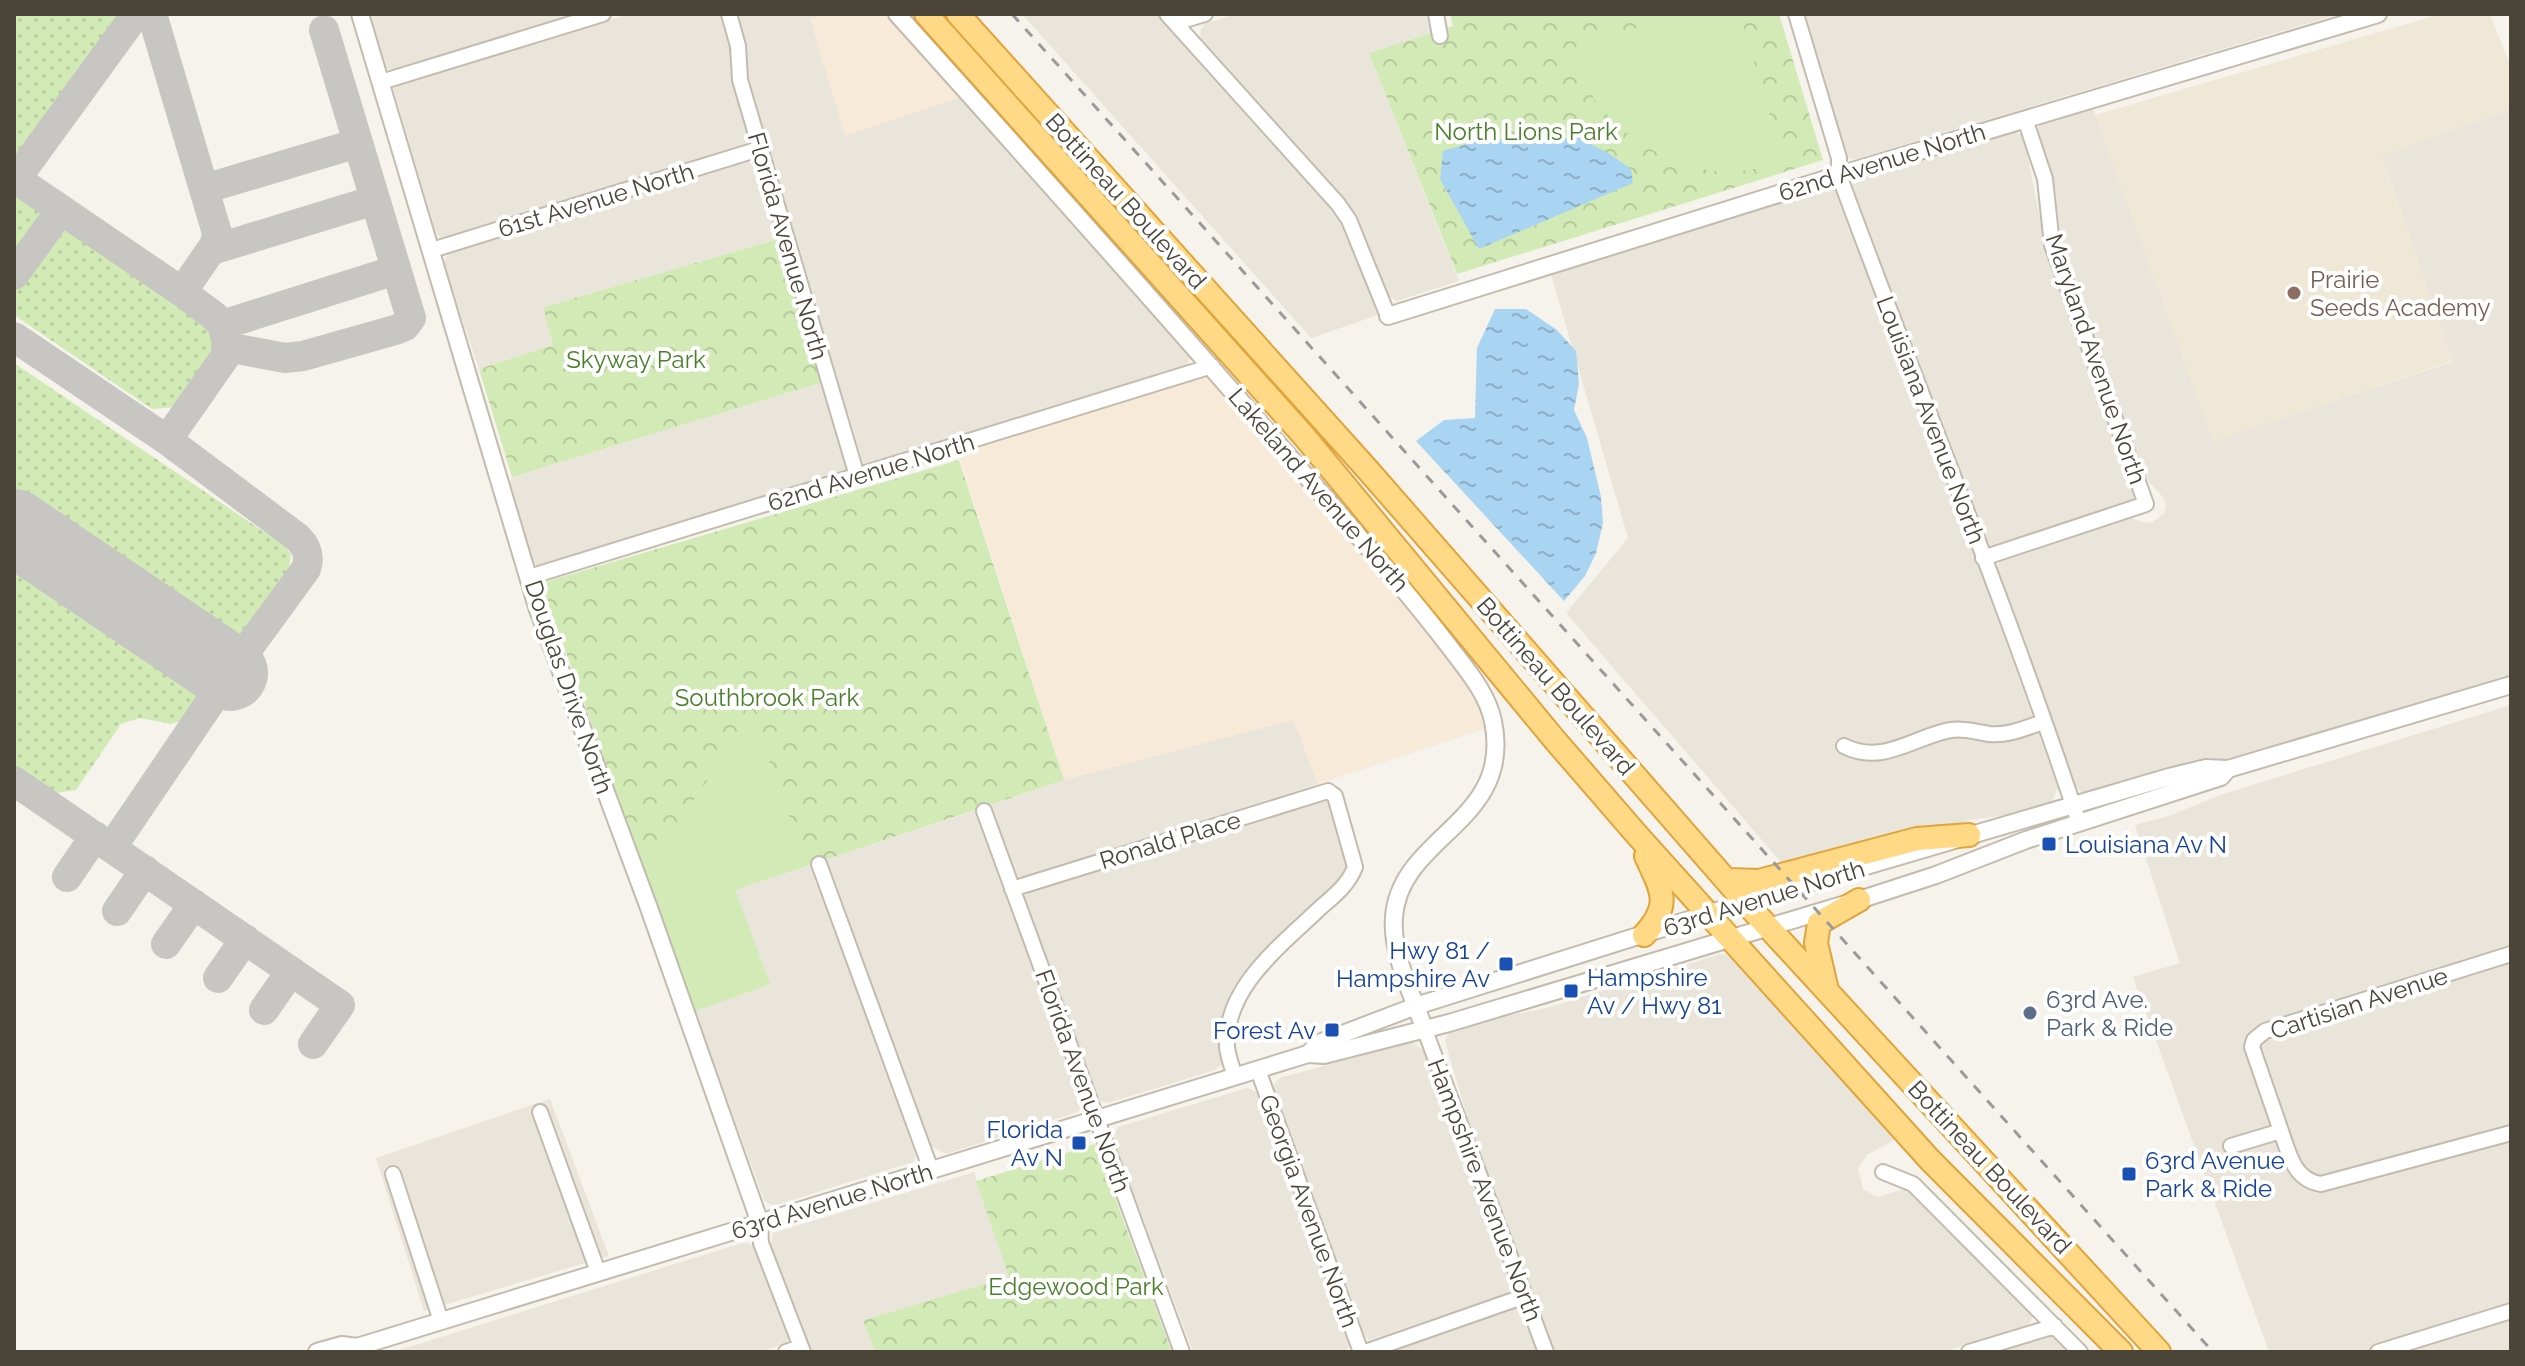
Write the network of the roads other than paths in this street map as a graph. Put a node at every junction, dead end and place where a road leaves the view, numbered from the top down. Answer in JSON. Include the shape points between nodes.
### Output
{"nodes":[{"id":1,"x":360,"y":14,"type":"edge"},
{"id":2,"x":603,"y":14,"type":"edge"},
{"id":3,"x":729,"y":14,"type":"edge"},
{"id":4,"x":897,"y":14,"type":"edge"},
{"id":5,"x":926,"y":14,"type":"edge"},
{"id":6,"x":958,"y":14,"type":"edge"},
{"id":7,"x":1205,"y":14,"type":"edge"},
{"id":8,"x":1436,"y":14,"type":"edge"},
{"id":9,"x":1796,"y":14,"type":"edge"},
{"id":10,"x":2378,"y":14,"type":"edge"},
{"id":11,"x":1171,"y":18,"type":"edge"},
{"id":12,"x":1440,"y":36,"type":"dead end"},
{"id":13,"x":381,"y":82,"type":"junction"},
{"id":14,"x":2025,"y":119,"type":"junction"},
{"id":15,"x":759,"y":149,"type":"junction"},
{"id":16,"x":1839,"y":175,"type":"junction"},
{"id":17,"x":432,"y":250,"type":"junction"},
{"id":18,"x":1388,"y":316,"type":"joint"},
{"id":19,"x":1212,"y":366,"type":"junction"},
{"id":20,"x":857,"y":476,"type":"junction"},
{"id":21,"x":1983,"y":558,"type":"junction"},
{"id":22,"x":529,"y":577,"type":"junction"},
{"id":23,"x":2511,"y":685,"type":"edge"},
{"id":24,"x":2043,"y":722,"type":"junction"},
{"id":25,"x":1844,"y":746,"type":"dead end"},
{"id":26,"x":2228,"y":769,"type":"junction"},
{"id":27,"x":2073,"y":806,"type":"junction"},
{"id":28,"x":984,"y":811,"type":"dead end"},
{"id":29,"x":2079,"y":823,"type":"junction"},
{"id":30,"x":1969,"y":835,"type":"junction"},
{"id":31,"x":1638,"y":836,"type":"junction"},
{"id":32,"x":819,"y":864,"type":"dead end"},
{"id":33,"x":1728,"y":880,"type":"junction"},
{"id":34,"x":1012,"y":889,"type":"junction"},
{"id":35,"x":1859,"y":900,"type":"junction"},
{"id":36,"x":1746,"y":903,"type":"junction"},
{"id":37,"x":1711,"y":914,"type":"junction"},
{"id":38,"x":1769,"y":927,"type":"junction"},
{"id":39,"x":1644,"y":935,"type":"junction"},
{"id":40,"x":1731,"y":938,"type":"junction"},
{"id":41,"x":2511,"y":954,"type":"edge"},
{"id":42,"x":1827,"y":991,"type":"junction"},
{"id":43,"x":1416,"y":1006,"type":"junction"},
{"id":44,"x":1424,"y":1028,"type":"junction"},
{"id":45,"x":1308,"y":1054,"type":"junction"},
{"id":46,"x":1258,"y":1070,"type":"junction"},
{"id":47,"x":1235,"y":1076,"type":"junction"},
{"id":48,"x":540,"y":1112,"type":"dead end"},
{"id":49,"x":1097,"y":1119,"type":"junction"},
{"id":50,"x":2281,"y":1131,"type":"junction"},
{"id":51,"x":2511,"y":1133,"type":"edge"},
{"id":52,"x":2231,"y":1146,"type":"dead end"},
{"id":53,"x":931,"y":1170,"type":"junction"},
{"id":54,"x":1883,"y":1172,"type":"dead end"},
{"id":55,"x":393,"y":1174,"type":"dead end"},
{"id":56,"x":760,"y":1223,"type":"junction"},
{"id":57,"x":598,"y":1272,"type":"junction"},
{"id":58,"x":1525,"y":1296,"type":"junction"},
{"id":59,"x":2511,"y":1311,"type":"edge"},
{"id":60,"x":441,"y":1321,"type":"junction"},
{"id":61,"x":2055,"y":1326,"type":"junction"},
{"id":62,"x":355,"y":1350,"type":"edge"},
{"id":63,"x":802,"y":1350,"type":"edge"},
{"id":64,"x":317,"y":1352,"type":"edge"},
{"id":65,"x":786,"y":1352,"type":"edge"},
{"id":66,"x":1182,"y":1352,"type":"edge"},
{"id":67,"x":1363,"y":1352,"type":"edge"},
{"id":68,"x":1546,"y":1352,"type":"edge"},
{"id":69,"x":1969,"y":1352,"type":"edge"},
{"id":70,"x":2080,"y":1352,"type":"edge"},
{"id":71,"x":2121,"y":1352,"type":"edge"},
{"id":72,"x":2159,"y":1352,"type":"edge"},
{"id":73,"x":2378,"y":1352,"type":"edge"}],
"edges":[{"from":1,"to":13,"type":"street","name":"Douglas Drive North"},
{"from":2,"to":13,"type":"street"},
{"from":3,"to":15,"type":"street","name":"Florida Avenue North"},
{"from":4,"to":19,"type":"street","name":"Lakeland Avenue North"},
{"from":5,"to":31,"type":"highway","name":"Bottineau Boulevard","via":[[1304,436]]},
{"from":6,"to":33,"type":"highway","name":"Bottineau Boulevard"},
{"from":7,"to":11,"type":"street"},
{"from":8,"to":12,"type":"street"},
{"from":9,"to":16,"type":"street","name":"Louisiana Avenue North","via":[[1839,158]]},
{"from":10,"to":14,"type":"street","name":"62nd Avenue North"},
{"from":11,"to":18,"type":"street","via":[[1338,204]]},
{"from":13,"to":17,"type":"street","name":"Douglas Drive North"},
{"from":14,"to":16,"type":"street","name":"62nd Avenue North"},
{"from":14,"to":21,"type":"street","name":"Maryland Avenue North","via":[[2045,179],[2052,245],[2146,504]]},
{"from":15,"to":17,"type":"street","name":"61st Avenue North"},
{"from":15,"to":20,"type":"street","name":"Florida Avenue North"},
{"from":16,"to":18,"type":"street","name":"62nd Avenue North"},
{"from":16,"to":21,"type":"street","name":"Louisiana Avenue North"},
{"from":17,"to":22,"type":"street","name":"Douglas Drive North"},
{"from":19,"to":20,"type":"street","name":"62nd Avenue North"},
{"from":19,"to":43,"type":"street","name":"Lakeland Avenue North","via":[[1405,589],[1490,710],[1495,757],[1483,792],[1418,863],[1396,903],[1394,938]]},
{"from":20,"to":22,"type":"street","name":"62nd Avenue North"},
{"from":21,"to":24,"type":"street","name":"Louisiana Avenue North"},
{"from":22,"to":56,"type":"street","name":"Douglas Drive North"},
{"from":23,"to":26,"type":"street","name":"63rd Avenue North"},
{"from":24,"to":25,"type":"street","via":[[2013,733],[1951,730],[1912,745],[1860,754]]},
{"from":24,"to":27,"type":"street","name":"Louisiana Avenue North"},
{"from":26,"to":27,"type":"street","name":"63rd Avenue North","via":[[2206,768]]},
{"from":26,"to":29,"type":"street","name":"63rd Avenue North","via":[[2221,777]]},
{"from":27,"to":29,"type":"street","name":"Louisiana Avenue North"},
{"from":27,"to":30,"type":"street","name":"63rd Avenue North"},
{"from":28,"to":34,"type":"street","name":"Florida Avenue North"},
{"from":29,"to":35,"type":"street","name":"63rd Avenue North"},
{"from":30,"to":33,"type":"highway","via":[[1917,839],[1759,881]]},
{"from":30,"to":36,"type":"street","name":"63rd Avenue North"},
{"from":31,"to":37,"type":"highway","name":"Bottineau Boulevard"},
{"from":31,"to":39,"type":"highway","via":[[1662,898],[1657,920]]},
{"from":32,"to":53,"type":"street"},
{"from":33,"to":36,"type":"highway","name":"Bottineau Boulevard"},
{"from":34,"to":47,"type":"street","name":"Ronald Place","via":[[1328,791],[1335,796],[1356,860],[1352,876],[1250,978],[1229,1031],[1227,1047]]},
{"from":34,"to":49,"type":"street","name":"Florida Avenue North"},
{"from":35,"to":38,"type":"street","name":"63rd Avenue North"},
{"from":35,"to":42,"type":"highway","via":[[1819,923],[1816,943]]},
{"from":36,"to":37,"type":"street","name":"63rd Avenue North"},
{"from":36,"to":38,"type":"highway","name":"Bottineau Boulevard"},
{"from":37,"to":39,"type":"street","name":"63rd Avenue North"},
{"from":37,"to":40,"type":"highway","name":"Bottineau Boulevard"},
{"from":38,"to":40,"type":"street","name":"63rd Avenue North"},
{"from":38,"to":42,"type":"highway","name":"Bottineau Boulevard"},
{"from":39,"to":43,"type":"street","name":"63rd Avenue North"},
{"from":40,"to":44,"type":"street","name":"63rd Avenue North"},
{"from":40,"to":71,"type":"highway","name":"Bottineau Boulevard","via":[[1930,1160]]},
{"from":41,"to":50,"type":"street","name":"Cartisian Avenue","via":[[2265,1031],[2252,1047]]},
{"from":42,"to":72,"type":"highway","name":"Bottineau Boulevard"},
{"from":43,"to":44,"type":"street","name":"Lakeland Avenue North"},
{"from":43,"to":45,"type":"street","name":"63rd Avenue North","via":[[1319,1043]]},
{"from":44,"to":45,"type":"street","name":"63rd Avenue North","via":[[1324,1055]]},
{"from":44,"to":58,"type":"street","name":"Hampshire Avenue North"},
{"from":45,"to":46,"type":"street","name":"63rd Avenue North"},
{"from":46,"to":47,"type":"street","name":"63rd Avenue North"},
{"from":46,"to":67,"type":"street","name":"Georgia Avenue North"},
{"from":47,"to":49,"type":"street","name":"63rd Avenue North"},
{"from":48,"to":57,"type":"street"},
{"from":49,"to":53,"type":"street","name":"63rd Avenue North"},
{"from":49,"to":66,"type":"street","name":"Florida Avenue North"},
{"from":50,"to":51,"type":"street","via":[[2301,1176],[2321,1184]]},
{"from":50,"to":52,"type":"street"},
{"from":53,"to":56,"type":"street","name":"63rd Avenue North"},
{"from":54,"to":61,"type":"street","via":[[1913,1184]]},
{"from":55,"to":60,"type":"street"},
{"from":56,"to":57,"type":"street","name":"63rd Avenue North"},
{"from":56,"to":63,"type":"street","name":"Douglas Drive North","via":[[761,1243]]},
{"from":57,"to":60,"type":"street","name":"63rd Avenue North"},
{"from":58,"to":67,"type":"street"},
{"from":58,"to":68,"type":"street","name":"Hampshire Avenue North"},
{"from":59,"to":73,"type":"street"},
{"from":60,"to":62,"type":"street","name":"63rd Avenue North"},
{"from":61,"to":69,"type":"street"},
{"from":61,"to":70,"type":"street"},
{"from":62,"to":64,"type":"street","name":"63rd Avenue North","via":[[342,1345]]},
{"from":63,"to":65,"type":"street"}]}
